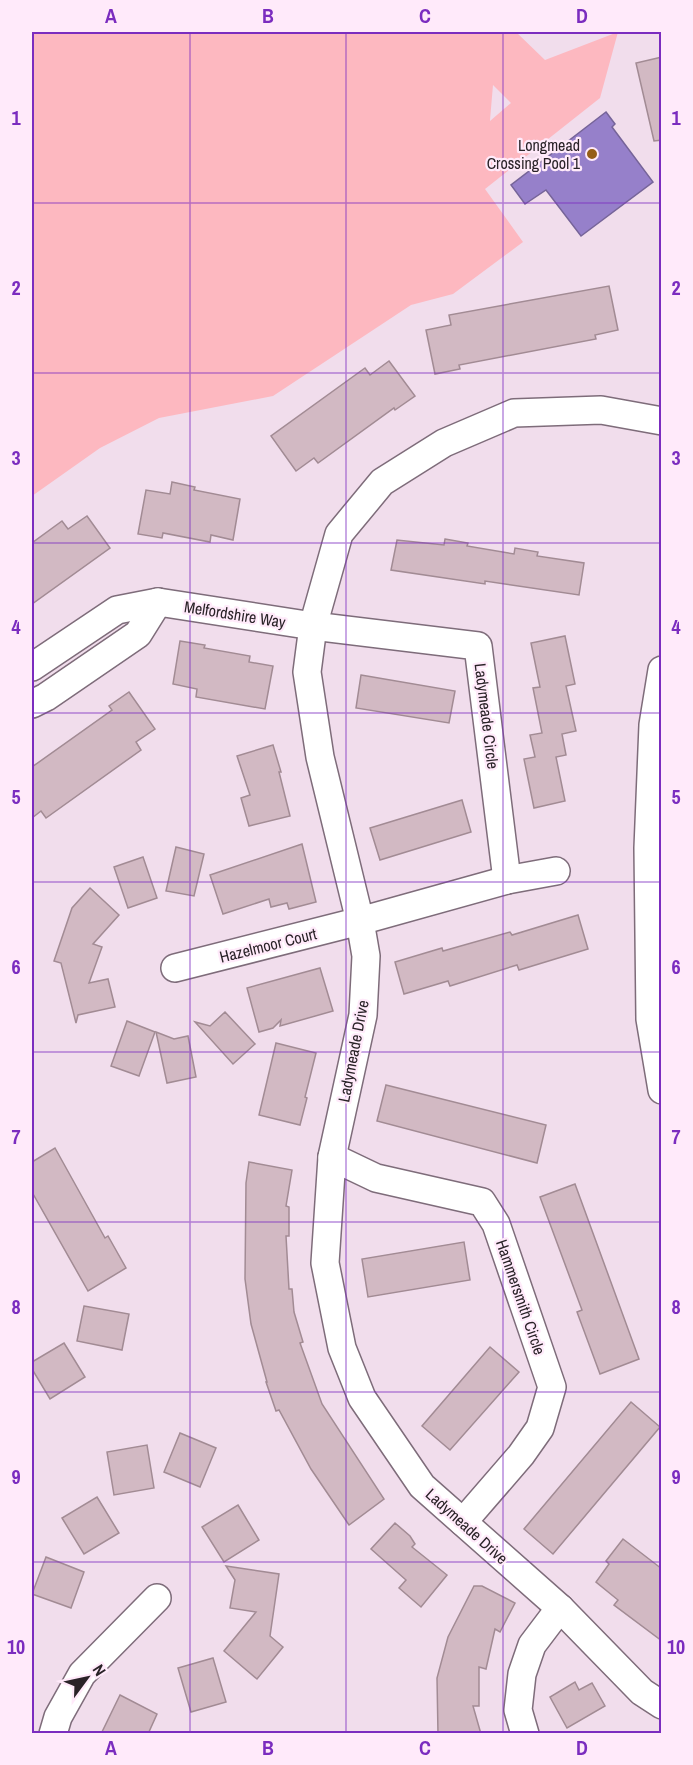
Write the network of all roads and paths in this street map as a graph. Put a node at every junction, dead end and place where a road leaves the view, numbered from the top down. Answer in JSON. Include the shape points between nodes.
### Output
{"nodes":[{"id":1,"x":662,"y":421,"type":"edge"},
{"id":2,"x":158,"y":603,"type":"junction"},
{"id":3,"x":312,"y":626,"type":"junction"},
{"id":4,"x":32,"y":667,"type":"edge"},
{"id":5,"x":662,"y":670,"type":"edge"},
{"id":6,"x":32,"y":704,"type":"edge"},
{"id":7,"x":556,"y":871,"type":"dead end"},
{"id":8,"x":507,"y":880,"type":"junction"},
{"id":9,"x":360,"y":921,"type":"junction"},
{"id":10,"x":175,"y":968,"type":"dead end"},
{"id":11,"x":662,"y":1090,"type":"edge"},
{"id":12,"x":332,"y":1156,"type":"junction"},
{"id":13,"x":463,"y":1522,"type":"junction"},
{"id":14,"x":158,"y":1598,"type":"dead end"},
{"id":15,"x":560,"y":1608,"type":"junction"},
{"id":16,"x":662,"y":1705,"type":"edge"},
{"id":17,"x":53,"y":1734,"type":"edge"},
{"id":18,"x":525,"y":1734,"type":"edge"}],
"edges":[{"from":1,"to":3,"type":"street","name":"Ladymeade Drive","via":[[601,410],[514,413],[444,443],[382,482],[339,534]]},
{"from":2,"to":3,"type":"street","name":"Melfordshire Way"},
{"from":2,"to":4,"type":"street","name":"Melfordshire Way","via":[[117,610]]},
{"from":2,"to":6,"type":"street","via":[[138,633]]},
{"from":3,"to":8,"type":"street","name":"Ladymeade Circle","via":[[478,646]]},
{"from":3,"to":9,"type":"street","name":"Ladymeade Drive","via":[[307,672],[320,757]]},
{"from":5,"to":11,"type":"street","via":[[653,725],[648,848],[650,1019]]},
{"from":7,"to":8,"type":"street"},
{"from":8,"to":9,"type":"street"},
{"from":9,"to":10,"type":"street","name":"Hazelmoor Court"},
{"from":9,"to":12,"type":"street","name":"Ladymeade Drive","via":[[366,956],[363,1015]]},
{"from":12,"to":13,"type":"street","name":"Ladymeade Drive","via":[[325,1263],[342,1348],[362,1398],[422,1486]]},
{"from":12,"to":13,"type":"street","name":"Hammersmith Circle","via":[[376,1178],[482,1202],[496,1224],[552,1388],[540,1428]]},
{"from":13,"to":15,"type":"street","name":"Ladymeade Drive"},
{"from":14,"to":17,"type":"street","via":[[82,1674]]},
{"from":15,"to":16,"type":"street","name":"Ladymeade Drive","via":[[642,1692]]},
{"from":15,"to":18,"type":"street","via":[[532,1645],[522,1674],[518,1710]]}]}
